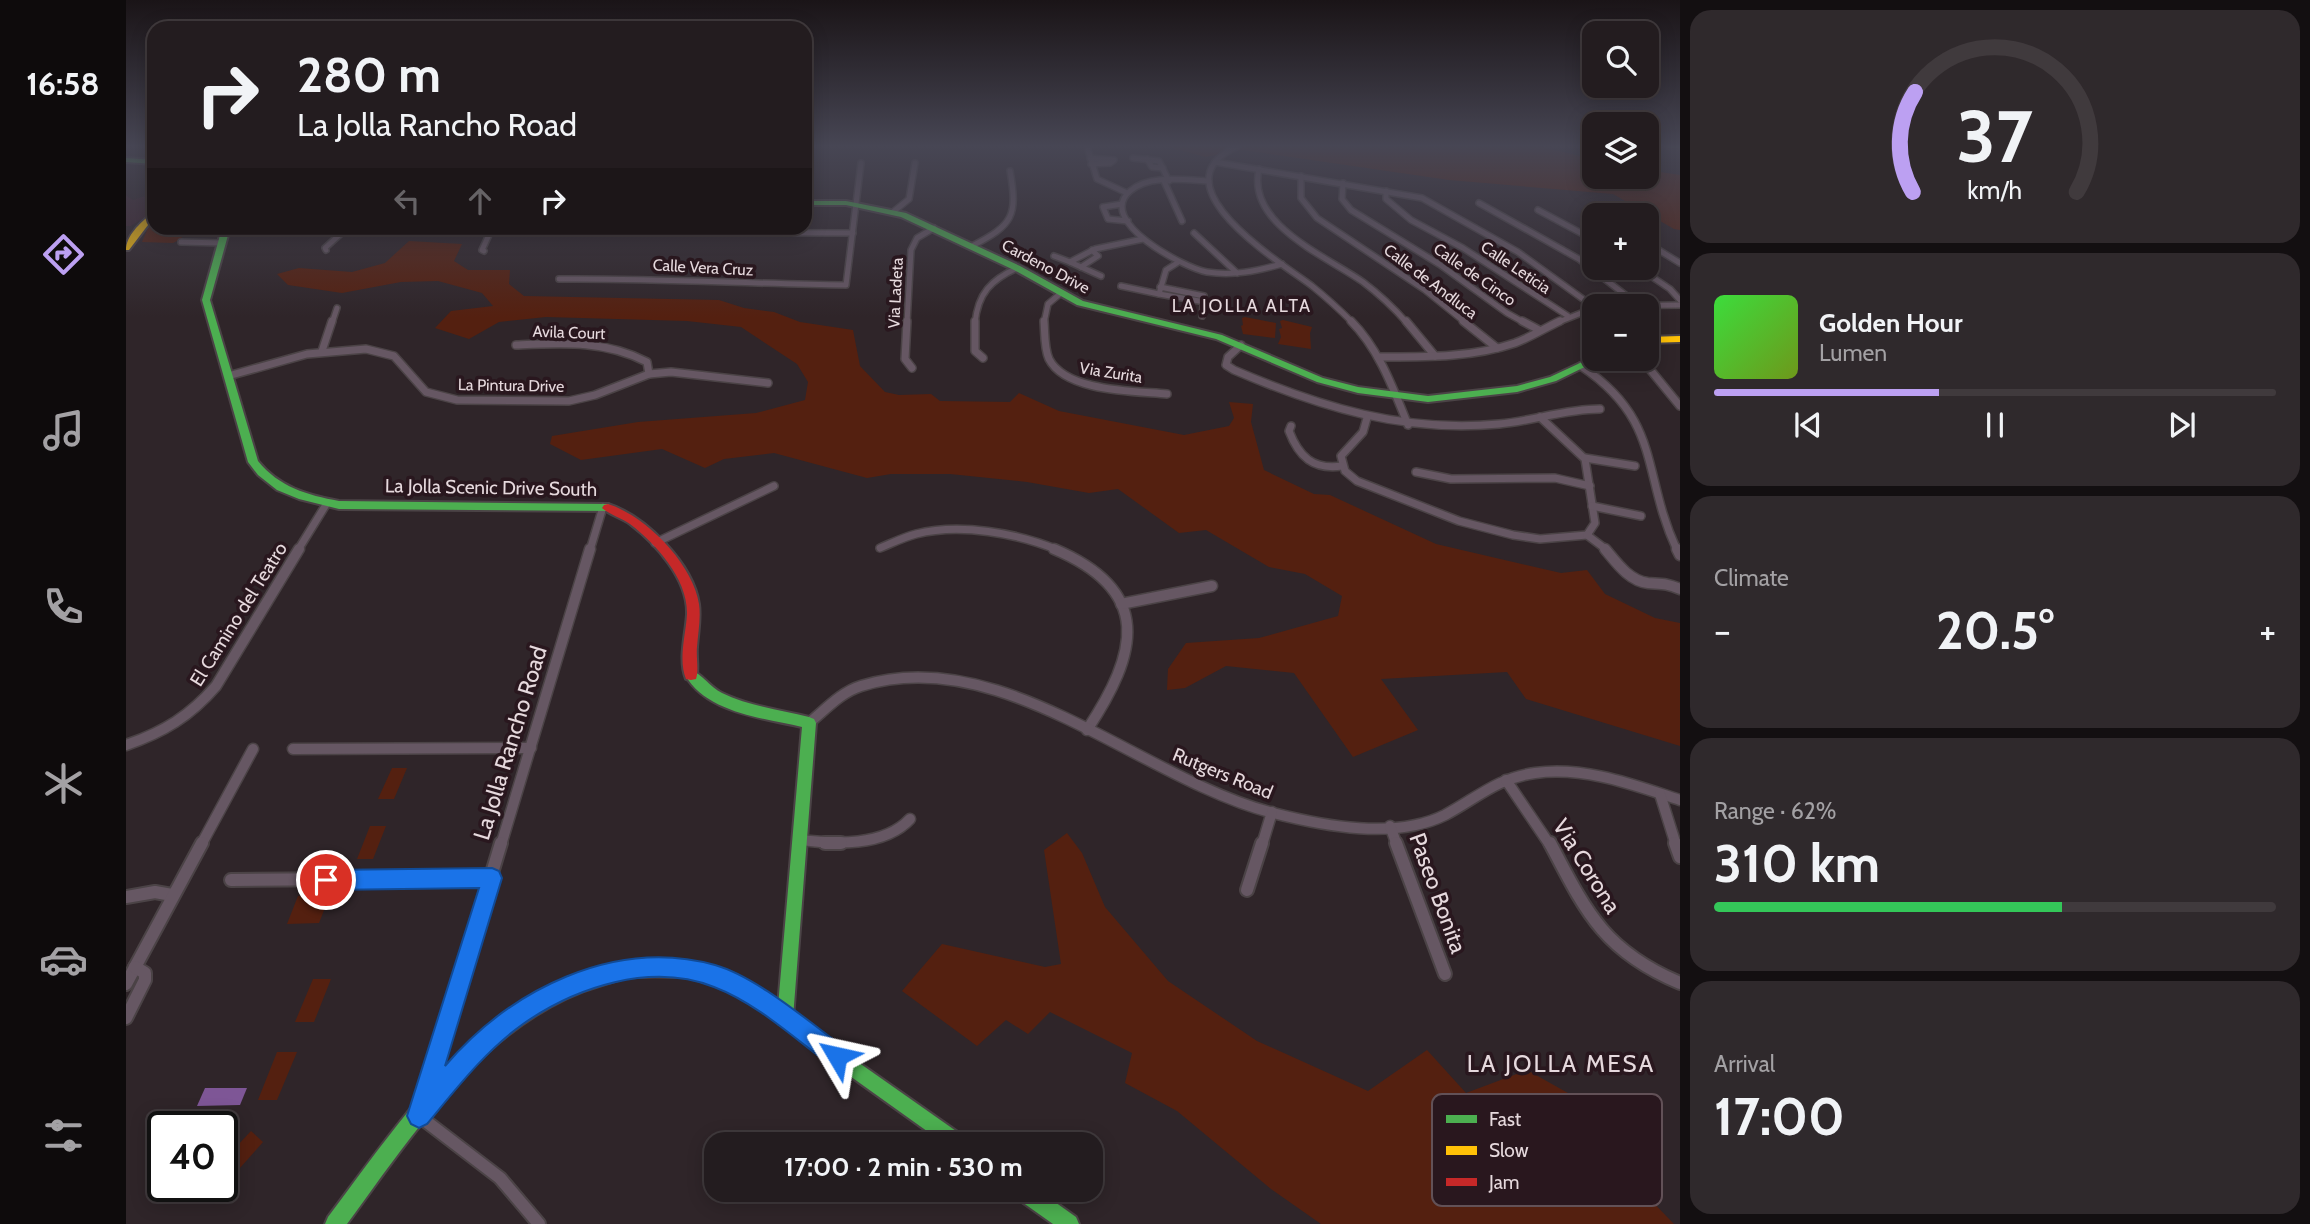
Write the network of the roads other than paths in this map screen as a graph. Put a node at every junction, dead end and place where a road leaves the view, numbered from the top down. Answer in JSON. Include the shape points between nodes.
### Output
{"nodes":[{"id":1,"x":812,"y":203,"type":"edge"},
{"id":2,"x":904,"y":203,"type":"edge"},
{"id":3,"x":1016,"y":203,"type":"edge"},
{"id":4,"x":1175,"y":203,"type":"edge"},
{"id":5,"x":1216,"y":203,"type":"edge"},
{"id":6,"x":1262,"y":203,"type":"edge"},
{"id":7,"x":1305,"y":203,"type":"edge"},
{"id":8,"x":1345,"y":203,"type":"edge"},
{"id":9,"x":1390,"y":203,"type":"edge"},
{"id":10,"x":1432,"y":203,"type":"edge"},
{"id":11,"x":1479,"y":203,"type":"dead end"},
{"id":12,"x":1122,"y":204,"type":"joint"},
{"id":13,"x":855,"y":205,"type":"junction"},
{"id":14,"x":1538,"y":209,"type":"dead end"},
{"id":15,"x":893,"y":212,"type":"junction"},
{"id":16,"x":147,"y":221,"type":"edge"},
{"id":17,"x":1128,"y":221,"type":"junction"},
{"id":18,"x":1182,"y":221,"type":"dead end"},
{"id":19,"x":934,"y":228,"type":"junction"},
{"id":20,"x":812,"y":233,"type":"edge"},
{"id":21,"x":853,"y":233,"type":"junction"},
{"id":22,"x":1194,"y":233,"type":"dead end"},
{"id":23,"x":1582,"y":233,"type":"edge"},
{"id":24,"x":225,"y":235,"type":"edge"},
{"id":25,"x":339,"y":235,"type":"edge"},
{"id":26,"x":489,"y":235,"type":"edge"},
{"id":27,"x":1143,"y":239,"type":"junction"},
{"id":28,"x":181,"y":242,"type":"dead end"},
{"id":29,"x":222,"y":243,"type":"junction"},
{"id":30,"x":972,"y":246,"type":"junction"},
{"id":31,"x":126,"y":248,"type":"edge"},
{"id":32,"x":326,"y":250,"type":"dead end"},
{"id":33,"x":1092,"y":250,"type":"junction"},
{"id":34,"x":1659,"y":250,"type":"edge"},
{"id":35,"x":484,"y":251,"type":"dead end"},
{"id":36,"x":1054,"y":256,"type":"dead end"},
{"id":37,"x":1070,"y":262,"type":"junction"},
{"id":38,"x":1177,"y":263,"type":"junction"},
{"id":39,"x":1680,"y":263,"type":"edge"},
{"id":40,"x":1282,"y":264,"type":"junction"},
{"id":41,"x":1081,"y":267,"type":"junction"},
{"id":42,"x":1017,"y":268,"type":"junction"},
{"id":43,"x":1237,"y":273,"type":"junction"},
{"id":44,"x":1101,"y":276,"type":"dead end"},
{"id":45,"x":559,"y":279,"type":"dead end"},
{"id":46,"x":1657,"y":280,"type":"edge"},
{"id":47,"x":1121,"y":286,"type":"dead end"},
{"id":48,"x":1159,"y":290,"type":"junction"},
{"id":49,"x":1061,"y":293,"type":"junction"},
{"id":50,"x":1624,"y":294,"type":"edge"},
{"id":51,"x":1582,"y":298,"type":"edge"},
{"id":52,"x":1680,"y":302,"type":"edge"},
{"id":53,"x":1659,"y":303,"type":"edge"},
{"id":54,"x":337,"y":308,"type":"dead end"},
{"id":55,"x":1582,"y":311,"type":"edge"},
{"id":56,"x":1202,"y":316,"type":"dead end"},
{"id":57,"x":1568,"y":316,"type":"junction"},
{"id":58,"x":1539,"y":330,"type":"junction"},
{"id":59,"x":1680,"y":339,"type":"edge"},
{"id":60,"x":1659,"y":340,"type":"edge"},
{"id":61,"x":516,"y":345,"type":"dead end"},
{"id":62,"x":1241,"y":345,"type":"junction"},
{"id":63,"x":1497,"y":348,"type":"junction"},
{"id":64,"x":322,"y":351,"type":"junction"},
{"id":65,"x":1435,"y":356,"type":"junction"},
{"id":66,"x":1378,"y":357,"type":"junction"},
{"id":67,"x":983,"y":358,"type":"dead end"},
{"id":68,"x":1581,"y":366,"type":"joint"},
{"id":69,"x":912,"y":368,"type":"dead end"},
{"id":70,"x":1651,"y":371,"type":"edge"},
{"id":71,"x":649,"y":374,"type":"junction"},
{"id":72,"x":228,"y":376,"type":"junction"},
{"id":73,"x":768,"y":383,"type":"dead end"},
{"id":74,"x":1167,"y":394,"type":"dead end"},
{"id":75,"x":1396,"y":396,"type":"junction"},
{"id":76,"x":1680,"y":406,"type":"edge"},
{"id":77,"x":1600,"y":409,"type":"dead end"},
{"id":78,"x":1367,"y":418,"type":"junction"},
{"id":79,"x":1540,"y":418,"type":"junction"},
{"id":80,"x":1408,"y":425,"type":"junction"},
{"id":81,"x":1291,"y":426,"type":"dead end"},
{"id":82,"x":1585,"y":458,"type":"junction"},
{"id":83,"x":1342,"y":466,"type":"junction"},
{"id":84,"x":1636,"y":466,"type":"dead end"},
{"id":85,"x":1416,"y":472,"type":"dead end"},
{"id":86,"x":774,"y":486,"type":"dead end"},
{"id":87,"x":1590,"y":486,"type":"junction"},
{"id":88,"x":327,"y":503,"type":"junction"},
{"id":89,"x":1592,"y":506,"type":"junction"},
{"id":90,"x":603,"y":507,"type":"junction"},
{"id":91,"x":1641,"y":516,"type":"dead end"},
{"id":92,"x":1587,"y":535,"type":"junction"},
{"id":93,"x":655,"y":543,"type":"junction"},
{"id":94,"x":880,"y":548,"type":"dead end"},
{"id":95,"x":1680,"y":555,"type":"edge"},
{"id":96,"x":1212,"y":586,"type":"dead end"},
{"id":97,"x":1680,"y":589,"type":"edge"},
{"id":98,"x":1121,"y":604,"type":"junction"},
{"id":99,"x":809,"y":723,"type":"junction"},
{"id":100,"x":1087,"y":730,"type":"junction"},
{"id":101,"x":126,"y":745,"type":"edge"},
{"id":102,"x":531,"y":748,"type":"junction"},
{"id":103,"x":253,"y":749,"type":"dead end"},
{"id":104,"x":293,"y":749,"type":"dead end"},
{"id":105,"x":1506,"y":780,"type":"junction"},
{"id":106,"x":1660,"y":794,"type":"junction"},
{"id":107,"x":1680,"y":800,"type":"edge"},
{"id":108,"x":1272,"y":812,"type":"junction"},
{"id":109,"x":910,"y":819,"type":"dead end"},
{"id":110,"x":1390,"y":826,"type":"junction"},
{"id":111,"x":800,"y":840,"type":"junction"},
{"id":112,"x":1680,"y":857,"type":"edge"},
{"id":113,"x":492,"y":878,"type":"junction"},
{"id":114,"x":231,"y":880,"type":"dead end"},
{"id":115,"x":1247,"y":890,"type":"dead end"},
{"id":116,"x":172,"y":895,"type":"junction"},
{"id":117,"x":126,"y":897,"type":"edge"},
{"id":118,"x":135,"y":967,"type":"junction"},
{"id":119,"x":1445,"y":974,"type":"dead end"},
{"id":120,"x":1680,"y":983,"type":"edge"},
{"id":121,"x":126,"y":984,"type":"edge"},
{"id":122,"x":126,"y":1018,"type":"edge"},
{"id":123,"x":785,"y":1018,"type":"junction"},
{"id":124,"x":419,"y":1116,"type":"junction"},
{"id":125,"x":943,"y":1132,"type":"edge"},
{"id":126,"x":1039,"y":1202,"type":"edge"},
{"id":127,"x":335,"y":1224,"type":"edge"},
{"id":128,"x":539,"y":1224,"type":"edge"},
{"id":129,"x":1069,"y":1224,"type":"edge"}],
"edges":[{"from":1,"to":13,"type":"street","name":"Cardeno Drive"},
{"from":2,"to":15,"type":"street"},
{"from":3,"to":30,"type":"street","via":[[1014,215],[998,231]]},
{"from":4,"to":18,"type":"street"},
{"from":5,"to":40,"type":"street","via":[[1245,237]]},
{"from":6,"to":65,"type":"street","via":[[1285,228],[1380,295]]},
{"from":7,"to":63,"type":"street","name":"Calle de Andluca","via":[[1317,218],[1425,290]]},
{"from":8,"to":58,"type":"street","name":"Calle de Cinco"},
{"from":9,"to":57,"type":"street","name":"Calle Leticia"},
{"from":10,"to":51,"type":"street","via":[[1518,252]]},
{"from":11,"to":50,"type":"street","via":[[1579,259]]},
{"from":12,"to":17,"type":"street"},
{"from":12,"to":17,"type":"street","via":[[1103,207],[1108,219]]},
{"from":13,"to":15,"type":"street","name":"Cardeno Drive"},
{"from":13,"to":21,"type":"street"},
{"from":14,"to":23,"type":"street"},
{"from":15,"to":19,"type":"street","name":"Cardeno Drive"},
{"from":16,"to":31,"type":"street"},
{"from":17,"to":27,"type":"street"},
{"from":19,"to":30,"type":"street","name":"Cardeno Drive"},
{"from":19,"to":69,"type":"street","name":"Via Ladeta","via":[[917,238],[911,250],[905,359]]},
{"from":20,"to":21,"type":"street"},
{"from":21,"to":45,"type":"street","name":"Calle Vera Cruz","via":[[846,285]]},
{"from":22,"to":43,"type":"street"},
{"from":24,"to":29,"type":"street","name":"La Jolla Scenic Drive South"},
{"from":25,"to":32,"type":"street"},
{"from":26,"to":35,"type":"street"},
{"from":27,"to":33,"type":"street"},
{"from":27,"to":38,"type":"street"},
{"from":28,"to":29,"type":"street"},
{"from":29,"to":72,"type":"street","name":"La Jolla Scenic Drive South","via":[[206,300]]},
{"from":30,"to":42,"type":"street","name":"Cardeno Drive"},
{"from":33,"to":37,"type":"street"},
{"from":33,"to":41,"type":"street","via":[[1098,256]]},
{"from":34,"to":39,"type":"street"},
{"from":36,"to":37,"type":"street"},
{"from":37,"to":41,"type":"street"},
{"from":38,"to":43,"type":"street","via":[[1208,272]]},
{"from":38,"to":48,"type":"street","via":[[1166,270]]},
{"from":40,"to":43,"type":"street"},
{"from":40,"to":66,"type":"street","via":[[1346,315]]},
{"from":41,"to":44,"type":"street"},
{"from":42,"to":49,"type":"street","name":"Cardeno Drive"},
{"from":42,"to":67,"type":"street","via":[[990,284],[975,306],[975,351]]},
{"from":46,"to":52,"type":"street"},
{"from":47,"to":48,"type":"street"},
{"from":48,"to":56,"type":"street","via":[[1204,296]]},
{"from":49,"to":62,"type":"street","name":"Cardeno Drive","via":[[1100,310]]},
{"from":49,"to":74,"type":"street","name":"Via Zurita","via":[[1043,314],[1048,356],[1061,374],[1078,383]]},
{"from":52,"to":53,"type":"street"},
{"from":54,"to":64,"type":"street"},
{"from":55,"to":57,"type":"street"},
{"from":57,"to":58,"type":"street"},
{"from":58,"to":63,"type":"street"},
{"from":59,"to":60,"type":"street"},
{"from":61,"to":71,"type":"street","name":"Avila Court","via":[[618,348],[648,362]]},
{"from":62,"to":75,"type":"street","name":"Cardeno Drive","via":[[1320,380]]},
{"from":62,"to":78,"type":"street","via":[[1228,357],[1226,365],[1234,370]]},
{"from":63,"to":65,"type":"street"},
{"from":64,"to":71,"type":"street","name":"La Pintura Drive","via":[[366,349],[389,354],[426,391],[457,400],[569,401]]},
{"from":64,"to":72,"type":"street","name":"La Pintura Drive"},
{"from":65,"to":66,"type":"street"},
{"from":66,"to":75,"type":"street"},
{"from":68,"to":75,"type":"street","name":"Cardeno Drive","via":[[1517,389],[1428,399]]},
{"from":68,"to":95,"type":"street","via":[[1617,393],[1632,411],[1648,447]]},
{"from":70,"to":76,"type":"street"},
{"from":71,"to":73,"type":"street","name":"La Pintura Drive","via":[[693,372]]},
{"from":72,"to":88,"type":"street","name":"La Jolla Scenic Drive South","via":[[261,476],[290,494]]},
{"from":75,"to":80,"type":"street"},
{"from":77,"to":79,"type":"street"},
{"from":78,"to":80,"type":"street"},
{"from":78,"to":83,"type":"street","via":[[1363,432],[1341,456]]},
{"from":79,"to":80,"type":"street","via":[[1452,428]]},
{"from":79,"to":82,"type":"street"},
{"from":81,"to":83,"type":"street","via":[[1295,450],[1304,459],[1322,467]]},
{"from":82,"to":84,"type":"street"},
{"from":82,"to":87,"type":"street"},
{"from":83,"to":92,"type":"street","via":[[1354,480],[1462,524],[1570,540]]},
{"from":85,"to":87,"type":"street","via":[[1451,480],[1555,478]]},
{"from":86,"to":93,"type":"street"},
{"from":87,"to":89,"type":"street"},
{"from":88,"to":90,"type":"street","name":"La Jolla Scenic Drive South"},
{"from":88,"to":101,"type":"street","name":"El Camino del Teatro","via":[[216,686],[193,713],[171,728]]},
{"from":89,"to":91,"type":"street"},
{"from":89,"to":92,"type":"street","via":[[1595,523]]},
{"from":90,"to":93,"type":"street","name":"La Jolla Scenic Drive South","via":[[627,514]]},
{"from":90,"to":102,"type":"street","name":"La Jolla Rancho Road"},
{"from":92,"to":97,"type":"street","via":[[1636,579]]},
{"from":93,"to":99,"type":"street","name":"La Jolla Scenic Drive South","via":[[687,579],[692,603],[689,663],[698,685],[727,701]]},
{"from":94,"to":98,"type":"street","via":[[919,533],[1007,534],[1083,562],[1105,580]]},
{"from":96,"to":98,"type":"street"},
{"from":98,"to":100,"type":"street","via":[[1128,628],[1124,660],[1109,697]]},
{"from":99,"to":100,"type":"street","name":"Rutgers Road","via":[[859,687],[920,677],[1027,702]]},
{"from":99,"to":111,"type":"street"},
{"from":100,"to":108,"type":"street","name":"Rutgers Road","via":[[1201,788]]},
{"from":102,"to":104,"type":"street"},
{"from":102,"to":113,"type":"street","name":"La Jolla Rancho Road"},
{"from":103,"to":116,"type":"street"},
{"from":105,"to":106,"type":"street","name":"Rutgers Road","via":[[1565,772]]},
{"from":105,"to":110,"type":"street","name":"Rutgers Road","via":[[1429,821]]},
{"from":105,"to":120,"type":"street","name":"Via Corona","via":[[1547,838],[1584,909],[1609,940],[1649,970]]},
{"from":106,"to":107,"type":"street","name":"Rutgers Road"},
{"from":106,"to":112,"type":"street"},
{"from":108,"to":110,"type":"street","name":"Rutgers Road","via":[[1343,826]]},
{"from":108,"to":115,"type":"street"},
{"from":109,"to":111,"type":"street","via":[[887,833],[838,843]]},
{"from":110,"to":119,"type":"street","name":"Paseo Bonita"},
{"from":111,"to":123,"type":"street"},
{"from":113,"to":114,"type":"street"},
{"from":113,"to":124,"type":"street","name":"La Jolla Rancho Road"},
{"from":116,"to":117,"type":"street","via":[[150,892]]},
{"from":116,"to":118,"type":"street"},
{"from":118,"to":121,"type":"street"},
{"from":118,"to":122,"type":"street","via":[[145,973],[145,980]]},
{"from":123,"to":124,"type":"street","via":[[716,976],[673,968],[634,968],[583,980],[515,1017],[463,1063]]},
{"from":123,"to":125,"type":"street"},
{"from":124,"to":127,"type":"street"},
{"from":124,"to":128,"type":"street","via":[[463,1147],[527,1204]]},
{"from":126,"to":129,"type":"street"}]}
